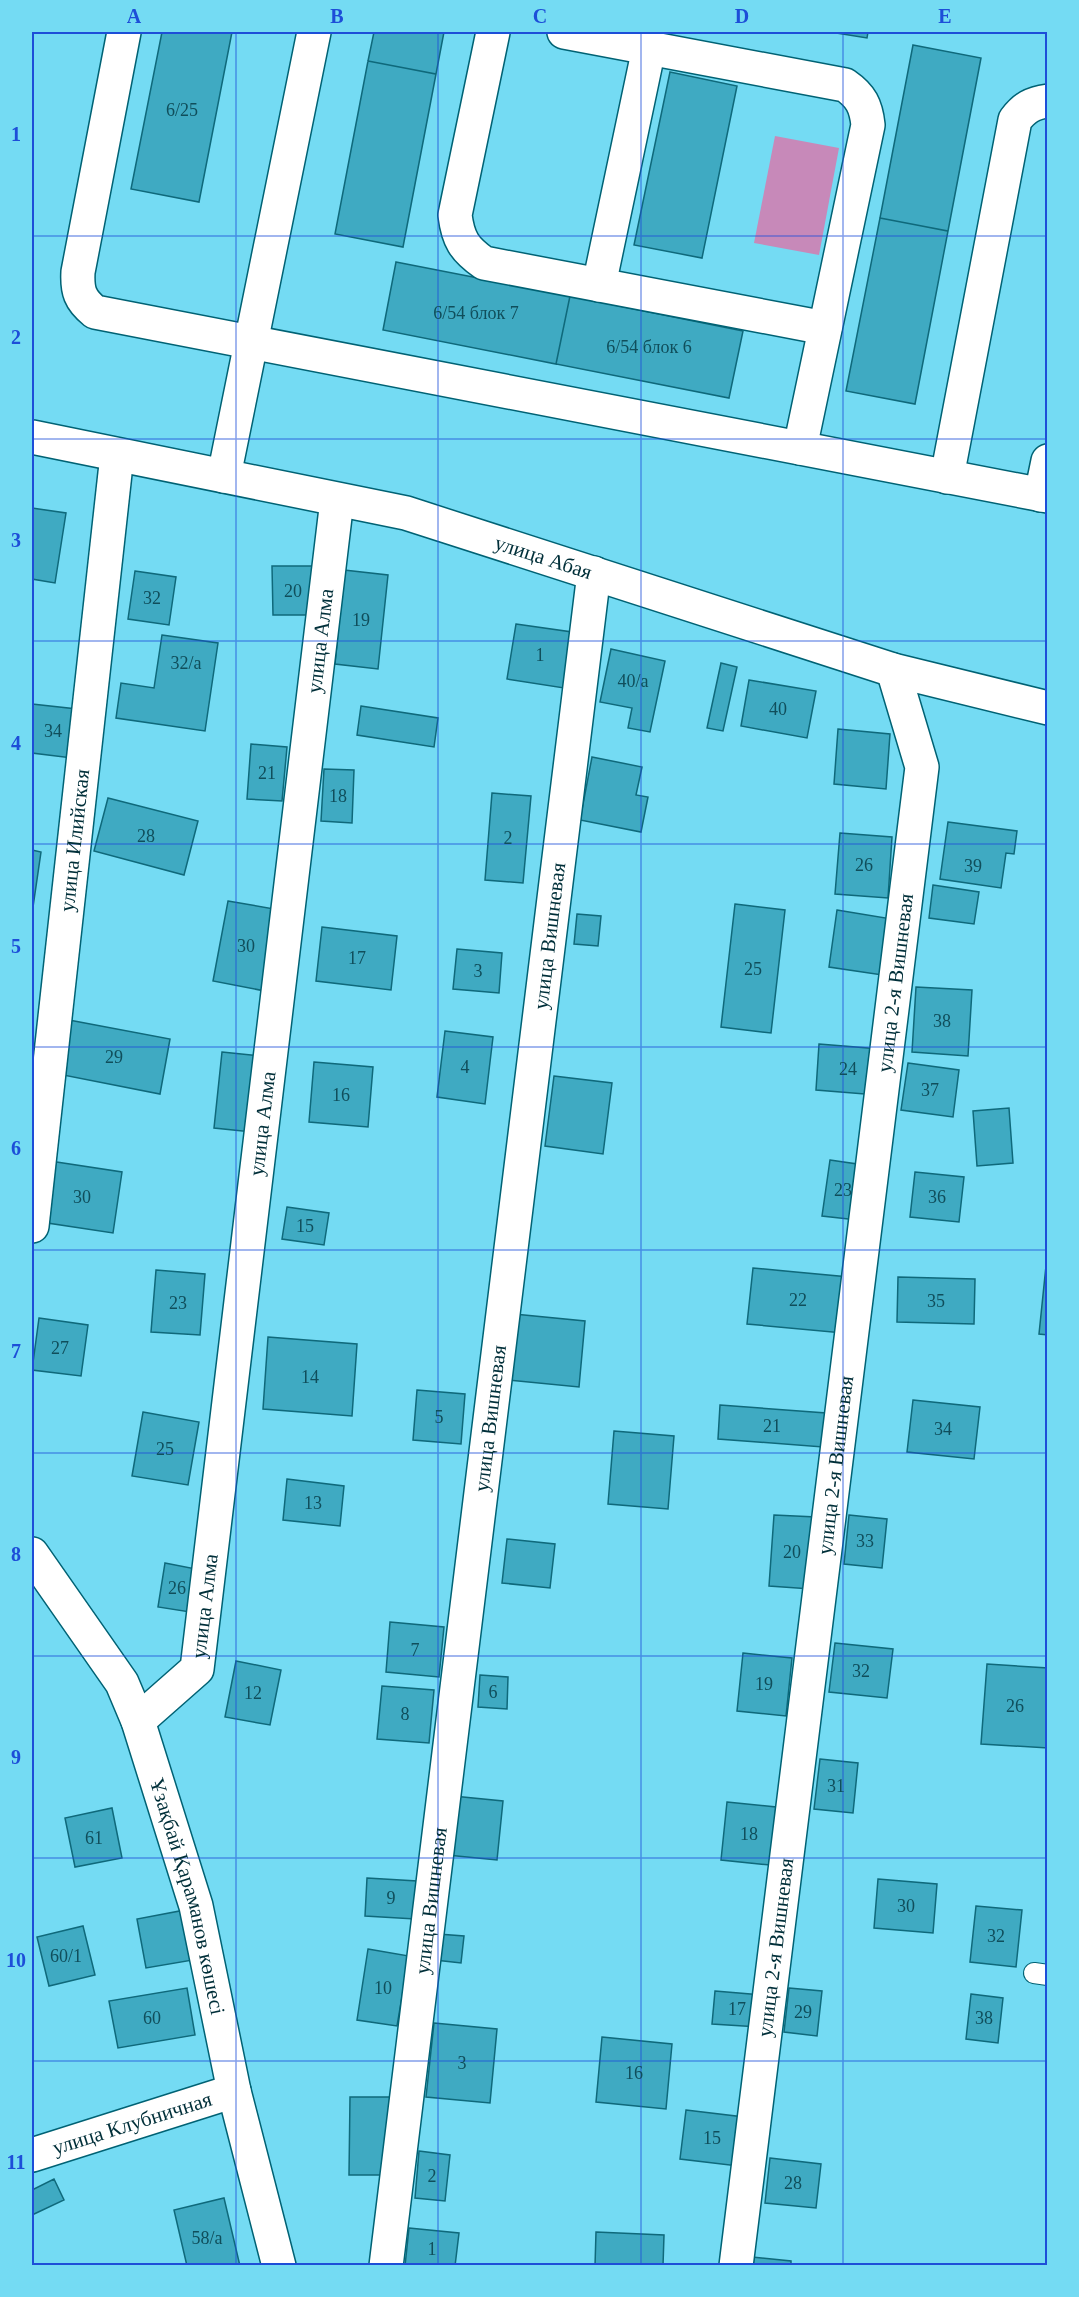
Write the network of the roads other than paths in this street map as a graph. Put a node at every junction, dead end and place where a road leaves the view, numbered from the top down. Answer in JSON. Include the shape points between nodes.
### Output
{"nodes":[{"id":1,"x":124,"y":32,"type":"edge"},
{"id":2,"x":314,"y":32,"type":"edge"},
{"id":3,"x":493,"y":32,"type":"edge"},
{"id":4,"x":564,"y":32,"type":"edge"},
{"id":5,"x":650,"y":48,"type":"junction"},
{"id":6,"x":1047,"y":101,"type":"edge"},
{"id":7,"x":599,"y":285,"type":"junction"},
{"id":8,"x":825,"y":328,"type":"junction"},
{"id":9,"x":250,"y":341,"type":"junction"},
{"id":10,"x":32,"y":437,"type":"edge"},
{"id":11,"x":800,"y":448,"type":"junction"},
{"id":12,"x":117,"y":454,"type":"junction"},
{"id":13,"x":1047,"y":461,"type":"edge"},
{"id":14,"x":224,"y":476,"type":"junction"},
{"id":15,"x":947,"y":477,"type":"junction"},
{"id":16,"x":1044,"y":496,"type":"edge"},
{"id":17,"x":338,"y":500,"type":"junction"},
{"id":18,"x":594,"y":573,"type":"junction"},
{"id":19,"x":893,"y":670,"type":"junction"},
{"id":20,"x":1047,"y":708,"type":"edge"},
{"id":21,"x":32,"y":1226,"type":"edge"},
{"id":22,"x":32,"y":1554,"type":"edge"},
{"id":23,"x":138,"y":1721,"type":"junction"},
{"id":24,"x":234,"y":2091,"type":"junction"},
{"id":25,"x":32,"y":2155,"type":"edge"},
{"id":26,"x":279,"y":2265,"type":"edge"},
{"id":27,"x":386,"y":2265,"type":"edge"},
{"id":28,"x":736,"y":2265,"type":"edge"}],
"edges":[{"from":1,"to":9,"type":"street","via":[[77,290],[95,312]]},
{"from":2,"to":9,"type":"street"},
{"from":3,"to":7,"type":"street","via":[[455,215],[458,236],[466,250],[484,263]]},
{"from":4,"to":5,"type":"street"},
{"from":5,"to":7,"type":"street"},
{"from":5,"to":8,"type":"street","via":[[845,85],[858,93],[866,107],[868,125]]},
{"from":6,"to":15,"type":"street","via":[[1022,110],[1015,120]]},
{"from":7,"to":8,"type":"street"},
{"from":8,"to":11,"type":"street"},
{"from":9,"to":11,"type":"street"},
{"from":9,"to":14,"type":"street"},
{"from":10,"to":12,"type":"street","name":"улица Абая"},
{"from":11,"to":15,"type":"street"},
{"from":12,"to":14,"type":"street","name":"улица Абая"},
{"from":12,"to":21,"type":"street","name":"улица Илийская"},
{"from":13,"to":16,"type":"street"},
{"from":14,"to":17,"type":"street","name":"улица Абая"},
{"from":15,"to":16,"type":"street"},
{"from":17,"to":18,"type":"street","name":"улица Абая","via":[[406,513]]},
{"from":17,"to":23,"type":"street","name":"улица Алма","via":[[197,1669]]},
{"from":18,"to":19,"type":"street","name":"улица Абая"},
{"from":18,"to":27,"type":"street","name":"улица Вишневая"},
{"from":19,"to":20,"type":"street","name":"улица Абая"},
{"from":19,"to":28,"type":"street","name":"улица 2-я Вишневая","via":[[922,766]]},
{"from":22,"to":23,"type":"street","name":"Ұзақбай Қараманов көшесі","via":[[122,1683]]},
{"from":23,"to":24,"type":"street","name":"Ұзақбай Қараманов көшесі","via":[[196,1906]]},
{"from":24,"to":25,"type":"street","name":"улица Клубничная"},
{"from":24,"to":26,"type":"street","name":"Ұзақбай Қараманов көшесі"}]}
